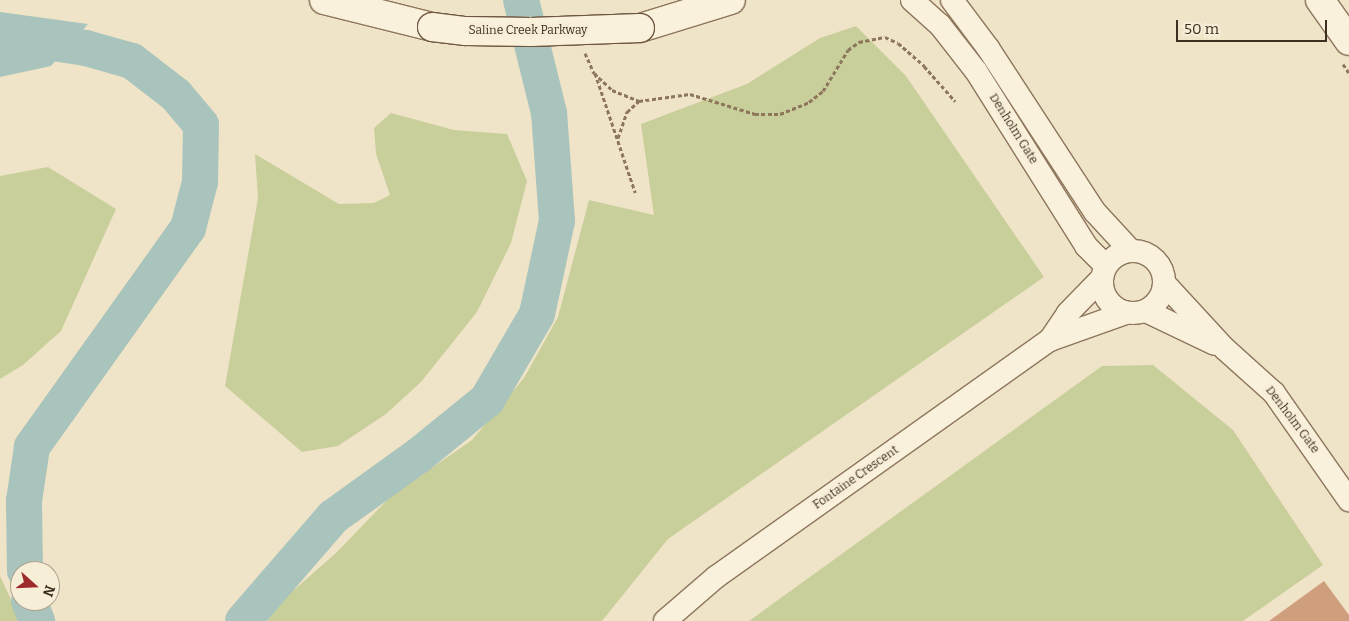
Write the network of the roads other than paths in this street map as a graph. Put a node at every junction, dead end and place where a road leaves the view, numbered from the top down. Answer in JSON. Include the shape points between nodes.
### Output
{"nodes":[{"id":1,"x":324,"y":0,"type":"edge"},
{"id":2,"x":731,"y":0,"type":"edge"},
{"id":3,"x":912,"y":0,"type":"edge"},
{"id":4,"x":952,"y":0,"type":"edge"},
{"id":5,"x":1320,"y":0,"type":"edge"},
{"id":6,"x":1349,"y":41,"type":"edge"},
{"id":7,"x":1131,"y":251,"type":"junction"},
{"id":8,"x":1104,"y":272,"type":"junction"},
{"id":9,"x":1164,"y":283,"type":"junction"},
{"id":10,"x":1136,"y":312,"type":"junction"},
{"id":11,"x":1050,"y":340,"type":"junction"},
{"id":12,"x":1225,"y":349,"type":"junction"},
{"id":13,"x":1349,"y":500,"type":"edge"},
{"id":14,"x":665,"y":621,"type":"edge"}],
"edges":[{"from":1,"to":2,"type":"main road","name":"Saline Creek Parkway","bridge":true,"via":[[432,27],[531,32],[640,28]]},
{"from":3,"to":8,"type":"street","name":"Denholm Gate","via":[[940,25],[976,71]]},
{"from":4,"to":7,"type":"street","name":"Denholm Gate","via":[[988,48],[1095,212]]},
{"from":5,"to":6,"type":"main road"},
{"from":7,"to":8,"type":"street","via":[[1122,253]]},
{"from":7,"to":9,"type":"street","via":[[1151,256],[1158,264]]},
{"from":8,"to":10,"type":"street","via":[[1105,296],[1110,304]]},
{"from":8,"to":11,"type":"street","name":"Fontaine Crescent","via":[[1068,313]]},
{"from":9,"to":10,"type":"street","via":[[1159,300]]},
{"from":9,"to":12,"type":"street","name":"Denholm Gate"},
{"from":10,"to":11,"type":"street","name":"Fontaine Crescent"},
{"from":10,"to":12,"type":"street","name":"Denholm Gate"},
{"from":11,"to":14,"type":"street","name":"Fontaine Crescent","via":[[716,577]]},
{"from":12,"to":13,"type":"street","name":"Denholm Gate","via":[[1258,377],[1288,411]]}]}
